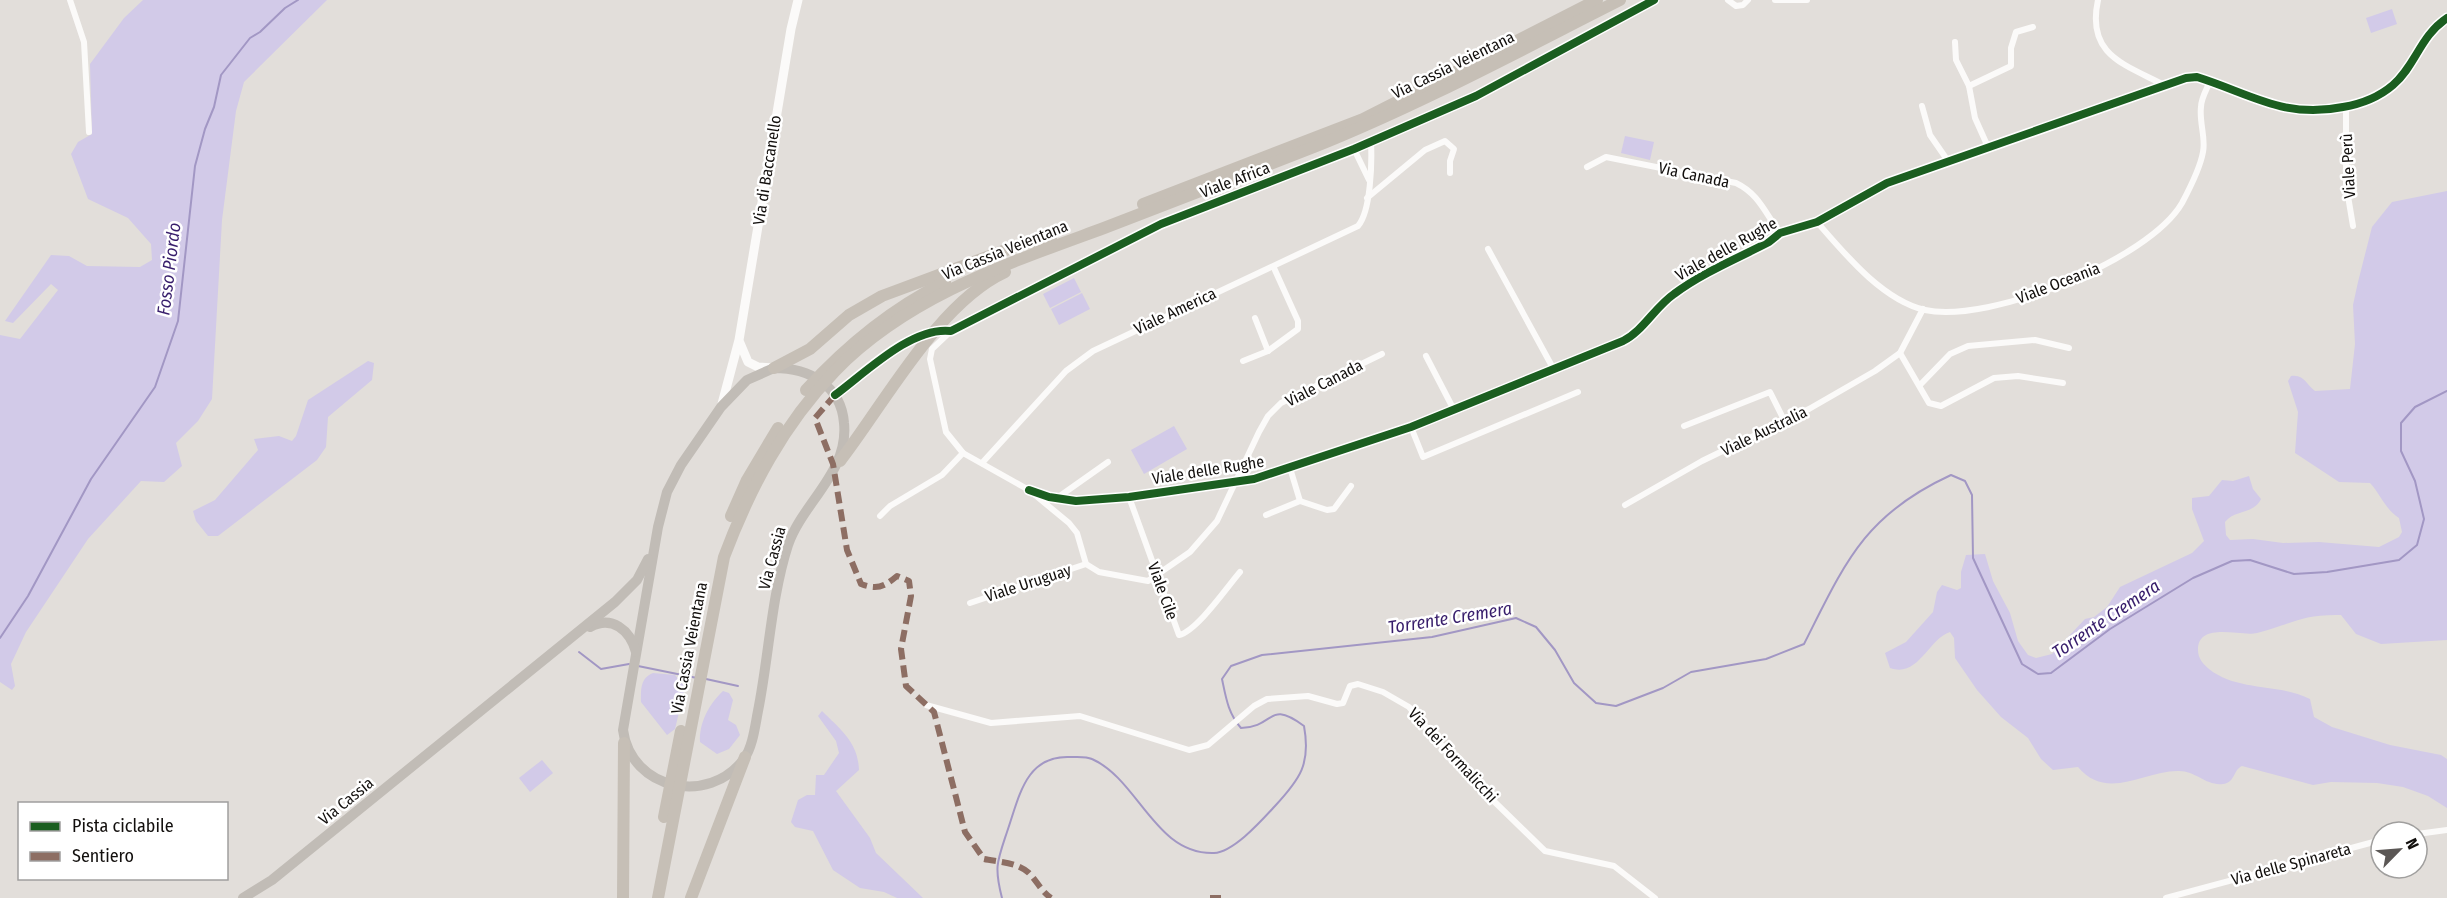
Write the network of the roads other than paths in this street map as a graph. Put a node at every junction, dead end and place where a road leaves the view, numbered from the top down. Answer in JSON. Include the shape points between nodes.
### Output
{"nodes":[{"id":1,"x":70,"y":0,"type":"edge"},
{"id":2,"x":798,"y":0,"type":"edge"},
{"id":3,"x":1597,"y":0,"type":"edge"},
{"id":4,"x":1620,"y":0,"type":"edge"},
{"id":5,"x":1654,"y":0,"type":"edge"},
{"id":6,"x":1728,"y":0,"type":"edge"},
{"id":7,"x":1748,"y":0,"type":"edge"},
{"id":8,"x":1775,"y":0,"type":"edge"},
{"id":9,"x":1807,"y":0,"type":"edge"},
{"id":10,"x":2098,"y":0,"type":"edge"},
{"id":11,"x":2447,"y":18,"type":"edge"},
{"id":12,"x":2033,"y":27,"type":"dead end"},
{"id":13,"x":1956,"y":42,"type":"dead end"},
{"id":14,"x":2210,"y":81,"type":"junction"},
{"id":15,"x":2164,"y":85,"type":"junction"},
{"id":16,"x":1969,"y":86,"type":"junction"},
{"id":17,"x":1922,"y":106,"type":"dead end"},
{"id":18,"x":2346,"y":107,"type":"junction"},
{"id":19,"x":89,"y":132,"type":"dead end"},
{"id":20,"x":1371,"y":142,"type":"junction"},
{"id":21,"x":1988,"y":147,"type":"junction"},
{"id":22,"x":1354,"y":149,"type":"junction"},
{"id":23,"x":1948,"y":161,"type":"junction"},
{"id":24,"x":1587,"y":167,"type":"dead end"},
{"id":25,"x":1450,"y":173,"type":"dead end"},
{"id":26,"x":1369,"y":181,"type":"junction"},
{"id":27,"x":1366,"y":198,"type":"junction"},
{"id":28,"x":1816,"y":222,"type":"junction"},
{"id":29,"x":2353,"y":225,"type":"dead end"},
{"id":30,"x":1079,"y":233,"type":"junction"},
{"id":31,"x":1780,"y":233,"type":"junction"},
{"id":32,"x":1052,"y":243,"type":"junction"},
{"id":33,"x":1488,"y":249,"type":"dead end"},
{"id":34,"x":1274,"y":267,"type":"junction"},
{"id":35,"x":1923,"y":309,"type":"junction"},
{"id":36,"x":1255,"y":318,"type":"dead end"},
{"id":37,"x":951,"y":331,"type":"junction"},
{"id":38,"x":739,"y":340,"type":"junction"},
{"id":39,"x":2070,"y":348,"type":"dead end"},
{"id":40,"x":1268,"y":351,"type":"junction"},
{"id":41,"x":1900,"y":353,"type":"junction"},
{"id":42,"x":1382,"y":354,"type":"dead end"},
{"id":43,"x":1426,"y":356,"type":"dead end"},
{"id":44,"x":1243,"y":361,"type":"dead end"},
{"id":45,"x":774,"y":368,"type":"junction"},
{"id":46,"x":1553,"y":368,"type":"junction"},
{"id":47,"x":2063,"y":383,"type":"dead end"},
{"id":48,"x":1920,"y":385,"type":"junction"},
{"id":49,"x":1578,"y":392,"type":"dead end"},
{"id":50,"x":835,"y":395,"type":"junction"},
{"id":51,"x":721,"y":406,"type":"junction"},
{"id":52,"x":1454,"y":410,"type":"junction"},
{"id":53,"x":1785,"y":422,"type":"junction"},
{"id":54,"x":1684,"y":426,"type":"dead end"},
{"id":55,"x":1411,"y":427,"type":"junction"},
{"id":56,"x":963,"y":453,"type":"junction"},
{"id":57,"x":840,"y":461,"type":"junction"},
{"id":58,"x":1108,"y":462,"type":"dead end"},
{"id":59,"x":982,"y":463,"type":"junction"},
{"id":60,"x":1290,"y":468,"type":"junction"},
{"id":61,"x":1235,"y":480,"type":"junction"},
{"id":62,"x":1351,"y":486,"type":"dead end"},
{"id":63,"x":1029,"y":490,"type":"junction"},
{"id":64,"x":1129,"y":497,"type":"junction"},
{"id":65,"x":1056,"y":499,"type":"junction"},
{"id":66,"x":1300,"y":501,"type":"junction"},
{"id":67,"x":1625,"y":505,"type":"dead end"},
{"id":68,"x":1266,"y":515,"type":"dead end"},
{"id":69,"x":879,"y":516,"type":"dead end"},
{"id":70,"x":655,"y":542,"type":"junction"},
{"id":71,"x":1086,"y":564,"type":"junction"},
{"id":72,"x":1240,"y":572,"type":"dead end"},
{"id":73,"x":1158,"y":575,"type":"junction"},
{"id":74,"x":970,"y":603,"type":"dead end"},
{"id":75,"x":576,"y":633,"type":"junction"},
{"id":76,"x":635,"y":662,"type":"junction"},
{"id":77,"x":694,"y":688,"type":"junction"},
{"id":78,"x":926,"y":705,"type":"dead end"},
{"id":79,"x":624,"y":743,"type":"junction"},
{"id":80,"x":745,"y":757,"type":"junction"},
{"id":81,"x":2447,"y":830,"type":"edge"},
{"id":82,"x":2429,"y":832,"type":"edge"},
{"id":83,"x":2369,"y":843,"type":"edge"},
{"id":84,"x":243,"y":898,"type":"edge"},
{"id":85,"x":623,"y":898,"type":"edge"},
{"id":86,"x":650,"y":898,"type":"edge"},
{"id":87,"x":658,"y":898,"type":"edge"},
{"id":88,"x":691,"y":898,"type":"edge"},
{"id":89,"x":1655,"y":898,"type":"edge"},
{"id":90,"x":2166,"y":898,"type":"edge"}],
"edges":[{"from":1,"to":19,"type":"street","via":[[84,42]]},
{"from":2,"to":38,"type":"street","name":"Via di Baccanello"},
{"from":3,"to":30,"type":"highway","name":"Via Cassia Veientana","via":[[1363,118]]},
{"from":4,"to":30,"type":"highway","name":"Via Cassia Veientana","via":[[1365,127]]},
{"from":5,"to":20,"type":"street","name":"Viale Africa","via":[[1476,96]]},
{"from":6,"to":7,"type":"street","via":[[1737,6]]},
{"from":8,"to":9,"type":"street"},
{"from":10,"to":15,"type":"street","via":[[2096,33],[2103,47],[2115,60]]},
{"from":11,"to":18,"type":"street","name":"Viale delle Rughe","via":[[2427,34],[2394,84],[2372,98]]},
{"from":12,"to":16,"type":"street","via":[[2016,32],[2011,66]]},
{"from":13,"to":16,"type":"street","via":[[1956,60]]},
{"from":14,"to":15,"type":"street","name":"Viale delle Rughe","via":[[2186,78]]},
{"from":14,"to":18,"type":"street","name":"Viale delle Rughe","via":[[2298,111]]},
{"from":14,"to":35,"type":"street","name":"Viale Oceania","via":[[2200,106],[2204,151],[2180,205],[2159,230],[2135,249],[2010,302],[1954,310]]},
{"from":15,"to":21,"type":"street","name":"Viale delle Rughe"},
{"from":16,"to":21,"type":"street","via":[[1975,118]]},
{"from":17,"to":23,"type":"street","via":[[1930,135]]},
{"from":18,"to":29,"type":"street","name":"Viale Perù","via":[[2346,184]]},
{"from":20,"to":22,"type":"street","name":"Viale Africa"},
{"from":20,"to":26,"type":"street","name":"Viale America"},
{"from":21,"to":23,"type":"street","name":"Viale delle Rughe"},
{"from":22,"to":26,"type":"street"},
{"from":22,"to":37,"type":"street","name":"Viale Africa","via":[[1161,224]]},
{"from":23,"to":28,"type":"street","name":"Viale delle Rughe","via":[[1872,189]]},
{"from":24,"to":31,"type":"street","name":"Via Canada","via":[[1606,158],[1736,183],[1759,199]]},
{"from":25,"to":27,"type":"street","via":[[1454,149],[1445,141],[1425,150]]},
{"from":26,"to":27,"type":"street","name":"Viale America"},
{"from":27,"to":34,"type":"street","name":"Viale America","via":[[1358,226]]},
{"from":28,"to":31,"type":"street","name":"Viale delle Rughe"},
{"from":28,"to":35,"type":"street","name":"Viale Oceania","via":[[1863,273]]},
{"from":30,"to":32,"type":"highway","name":"Via Cassia Veientana"},
{"from":31,"to":46,"type":"street","name":"Viale delle Rughe","via":[[1676,292],[1629,338]]},
{"from":32,"to":45,"type":"highway","via":[[1022,244],[882,296],[849,315],[810,349]]},
{"from":32,"to":57,"type":"highway","via":[[978,288],[948,314]]},
{"from":32,"to":77,"type":"highway","name":"Via Cassia Veientana","via":[[945,291],[833,367],[809,393],[774,449],[740,516],[719,578]]},
{"from":33,"to":46,"type":"street"},
{"from":34,"to":40,"type":"street","via":[[1299,327]]},
{"from":34,"to":59,"type":"street","name":"Viale America","via":[[1136,328],[1082,358]]},
{"from":35,"to":41,"type":"street","name":"Viale Australia"},
{"from":36,"to":40,"type":"street"},
{"from":37,"to":50,"type":"street","name":"Viale Africa","via":[[942,330],[908,341]]},
{"from":37,"to":56,"type":"street","via":[[932,349],[930,359],[946,432]]},
{"from":38,"to":45,"type":"street","via":[[748,362]]},
{"from":38,"to":51,"type":"street","name":"Via di Baccanello"},
{"from":39,"to":48,"type":"street","via":[[2035,340],[1968,346],[1950,354]]},
{"from":40,"to":44,"type":"street"},
{"from":41,"to":48,"type":"street"},
{"from":41,"to":53,"type":"street","name":"Viale Australia","via":[[1856,383]]},
{"from":42,"to":61,"type":"street","name":"Viale Canada","via":[[1281,403],[1264,424]]},
{"from":43,"to":52,"type":"street"},
{"from":45,"to":50,"type":"main road","via":[[808,372]]},
{"from":45,"to":51,"type":"main road","name":"Via Cassia","via":[[747,380]]},
{"from":46,"to":52,"type":"street","name":"Viale delle Rughe"},
{"from":47,"to":48,"type":"street","via":[[2018,376],[1994,378],[1941,406],[1929,403]]},
{"from":49,"to":55,"type":"street","via":[[1423,457]]},
{"from":50,"to":57,"type":"main road","name":"Via Cassia","via":[[844,425]]},
{"from":51,"to":70,"type":"main road","name":"Via Cassia","via":[[674,477]]},
{"from":52,"to":55,"type":"street","name":"Viale delle Rughe"},
{"from":53,"to":54,"type":"street","via":[[1770,392]]},
{"from":53,"to":67,"type":"street","name":"Viale Australia","via":[[1702,461]]},
{"from":55,"to":60,"type":"street","name":"Viale delle Rughe"},
{"from":56,"to":59,"type":"street"},
{"from":56,"to":69,"type":"street","via":[[942,475]]},
{"from":57,"to":80,"type":"main road","name":"Via Cassia","via":[[801,517],[788,546],[760,700]]},
{"from":58,"to":65,"type":"street"},
{"from":59,"to":63,"type":"street"},
{"from":60,"to":61,"type":"street","name":"Viale delle Rughe","via":[[1254,479]]},
{"from":60,"to":66,"type":"street"},
{"from":61,"to":64,"type":"street","name":"Viale delle Rughe"},
{"from":61,"to":73,"type":"street","name":"Viale Canada","via":[[1217,521],[1190,552]]},
{"from":62,"to":66,"type":"street","via":[[1334,509]]},
{"from":63,"to":65,"type":"street","name":"Viale delle Rughe"},
{"from":63,"to":71,"type":"street","via":[[1077,533]]},
{"from":64,"to":65,"type":"street","name":"Viale delle Rughe"},
{"from":64,"to":73,"type":"street","name":"Viale Cile"},
{"from":66,"to":68,"type":"street"},
{"from":70,"to":75,"type":"main road","name":"Via Cassia","via":[[637,580]]},
{"from":70,"to":76,"type":"main road","name":"Via Cassia"},
{"from":71,"to":73,"type":"street","via":[[1099,572],[1132,580],[1148,581]]},
{"from":71,"to":74,"type":"street","name":"Viale Uruguay"},
{"from":72,"to":73,"type":"street","name":"Viale Cile","via":[[1201,618],[1179,635]]},
{"from":75,"to":76,"type":"main road","name":"Via Cassia","via":[[601,622],[618,625],[630,636]]},
{"from":75,"to":84,"type":"main road","name":"Via Cassia","via":[[272,880]]},
{"from":76,"to":79,"type":"main road","name":"Via Cassia","via":[[624,716]]},
{"from":77,"to":86,"type":"highway","name":"Via Cassia Veientana"},
{"from":77,"to":87,"type":"highway","name":"Via Cassia Veientana"},
{"from":78,"to":89,"type":"street","name":"Via dei Formalicchi","via":[[991,723],[1080,716],[1189,750],[1199,749],[1219,737],[1268,699],[1308,696],[1337,704],[1342,703],[1350,686],[1358,684],[1383,692],[1423,719],[1467,774],[1545,851],[1614,866]]},
{"from":79,"to":80,"type":"main road","via":[[634,762],[653,777],[686,786],[725,776]]},
{"from":79,"to":85,"type":"highway"},
{"from":80,"to":88,"type":"highway"},
{"from":81,"to":82,"type":"street"},
{"from":83,"to":90,"type":"street","name":"Via delle Spinareta"}]}
